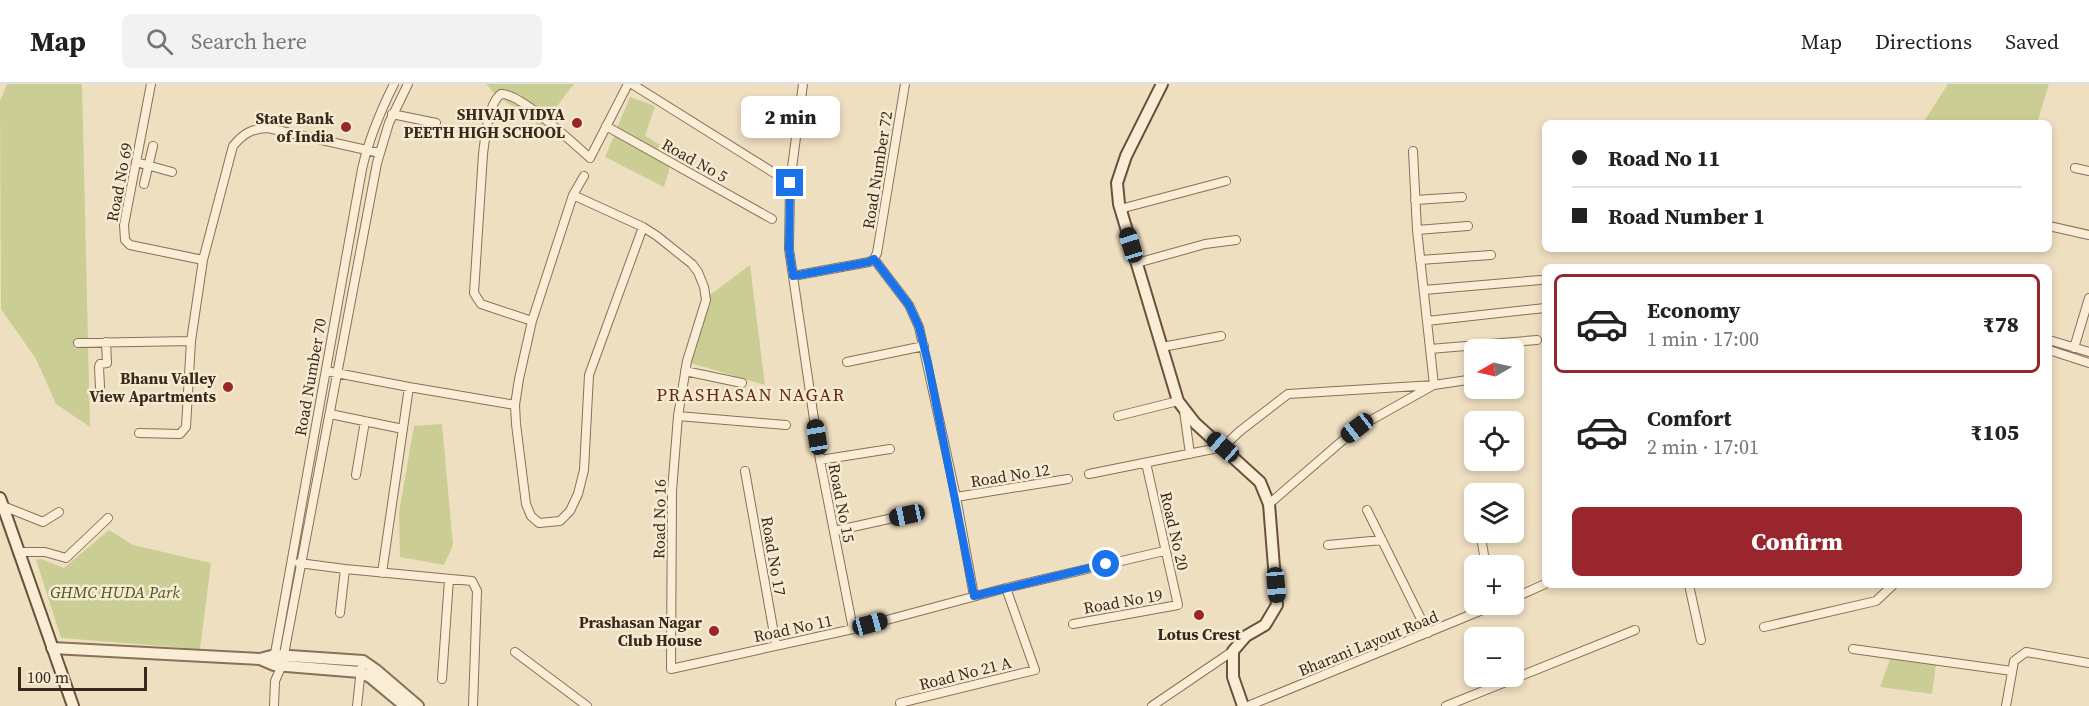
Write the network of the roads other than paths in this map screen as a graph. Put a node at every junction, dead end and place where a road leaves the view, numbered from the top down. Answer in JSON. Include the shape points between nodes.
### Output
{"nodes":[{"id":1,"x":151,"y":84,"type":"edge"},
{"id":2,"x":394,"y":84,"type":"edge"},
{"id":3,"x":408,"y":84,"type":"edge"},
{"id":4,"x":630,"y":84,"type":"edge"},
{"id":5,"x":905,"y":84,"type":"edge"},
{"id":6,"x":802,"y":85,"type":"edge"},
{"id":7,"x":1158,"y":86,"type":"edge"},
{"id":8,"x":392,"y":114,"type":"junction"},
{"id":9,"x":436,"y":123,"type":"dead end"},
{"id":10,"x":606,"y":126,"type":"junction"},
{"id":11,"x":139,"y":145,"type":"junction"},
{"id":12,"x":366,"y":150,"type":"junction"},
{"id":13,"x":1413,"y":150,"type":"dead end"},
{"id":14,"x":380,"y":153,"type":"junction"},
{"id":15,"x":136,"y":162,"type":"junction"},
{"id":16,"x":148,"y":165,"type":"junction"},
{"id":17,"x":2075,"y":168,"type":"dead end"},
{"id":18,"x":2089,"y":171,"type":"edge"},
{"id":19,"x":172,"y":172,"type":"dead end"},
{"id":20,"x":584,"y":176,"type":"dead end"},
{"id":21,"x":1226,"y":181,"type":"dead end"},
{"id":22,"x":790,"y":183,"type":"junction"},
{"id":23,"x":144,"y":184,"type":"dead end"},
{"id":24,"x":573,"y":195,"type":"junction"},
{"id":25,"x":1462,"y":197,"type":"dead end"},
{"id":26,"x":1415,"y":200,"type":"junction"},
{"id":27,"x":1120,"y":209,"type":"junction"},
{"id":28,"x":772,"y":219,"type":"dead end"},
{"id":29,"x":1468,"y":226,"type":"dead end"},
{"id":30,"x":643,"y":227,"type":"junction"},
{"id":31,"x":2052,"y":227,"type":"edge"},
{"id":32,"x":1417,"y":230,"type":"junction"},
{"id":33,"x":2089,"y":235,"type":"edge"},
{"id":34,"x":1236,"y":240,"type":"dead end"},
{"id":35,"x":1491,"y":255,"type":"dead end"},
{"id":36,"x":874,"y":259,"type":"junction"},
{"id":37,"x":203,"y":260,"type":"junction"},
{"id":38,"x":1420,"y":260,"type":"junction"},
{"id":39,"x":1137,"y":263,"type":"junction"},
{"id":40,"x":793,"y":276,"type":"junction"},
{"id":41,"x":1540,"y":280,"type":"dead end"},
{"id":42,"x":1424,"y":290,"type":"junction"},
{"id":43,"x":2089,"y":298,"type":"edge"},
{"id":44,"x":1542,"y":308,"type":"edge"},
{"id":45,"x":532,"y":321,"type":"junction"},
{"id":46,"x":1427,"y":321,"type":"junction"},
{"id":47,"x":1221,"y":336,"type":"dead end"},
{"id":48,"x":1537,"y":339,"type":"dead end"},
{"id":49,"x":191,"y":341,"type":"junction"},
{"id":50,"x":2052,"y":341,"type":"edge"},
{"id":51,"x":106,"y":342,"type":"junction"},
{"id":52,"x":78,"y":343,"type":"dead end"},
{"id":53,"x":924,"y":346,"type":"junction"},
{"id":54,"x":1162,"y":347,"type":"junction"},
{"id":55,"x":2074,"y":348,"type":"junction"},
{"id":56,"x":1430,"y":349,"type":"junction"},
{"id":57,"x":2052,"y":351,"type":"edge"},
{"id":58,"x":2089,"y":352,"type":"edge"},
{"id":59,"x":847,"y":362,"type":"dead end"},
{"id":60,"x":2089,"y":363,"type":"edge"},
{"id":61,"x":326,"y":371,"type":"junction"},
{"id":62,"x":685,"y":371,"type":"junction"},
{"id":63,"x":338,"y":373,"type":"junction"},
{"id":64,"x":1464,"y":380,"type":"edge"},
{"id":65,"x":741,"y":383,"type":"dead end"},
{"id":66,"x":1434,"y":385,"type":"junction"},
{"id":67,"x":100,"y":387,"type":"dead end"},
{"id":68,"x":409,"y":387,"type":"junction"},
{"id":69,"x":1180,"y":404,"type":"junction"},
{"id":70,"x":516,"y":405,"type":"junction"},
{"id":71,"x":330,"y":414,"type":"junction"},
{"id":72,"x":678,"y":416,"type":"junction"},
{"id":73,"x":1118,"y":416,"type":"dead end"},
{"id":74,"x":365,"y":421,"type":"junction"},
{"id":75,"x":786,"y":425,"type":"dead end"},
{"id":76,"x":403,"y":429,"type":"junction"},
{"id":77,"x":139,"y":433,"type":"dead end"},
{"id":78,"x":1223,"y":447,"type":"junction"},
{"id":79,"x":890,"y":450,"type":"dead end"},
{"id":80,"x":1190,"y":454,"type":"junction"},
{"id":81,"x":820,"y":460,"type":"junction"},
{"id":82,"x":1146,"y":463,"type":"junction"},
{"id":83,"x":745,"y":471,"type":"dead end"},
{"id":84,"x":1089,"y":474,"type":"dead end"},
{"id":85,"x":356,"y":475,"type":"dead end"},
{"id":86,"x":1068,"y":479,"type":"dead end"},
{"id":87,"x":956,"y":497,"type":"junction"},
{"id":88,"x":2,"y":502,"type":"edge"},
{"id":89,"x":1269,"y":504,"type":"junction"},
{"id":90,"x":1367,"y":510,"type":"dead end"},
{"id":91,"x":59,"y":512,"type":"dead end"},
{"id":92,"x":907,"y":515,"type":"dead end"},
{"id":93,"x":108,"y":518,"type":"dead end"},
{"id":94,"x":834,"y":531,"type":"junction"},
{"id":95,"x":1382,"y":540,"type":"junction"},
{"id":96,"x":1328,"y":545,"type":"dead end"},
{"id":97,"x":1164,"y":551,"type":"junction"},
{"id":98,"x":21,"y":552,"type":"junction"},
{"id":99,"x":291,"y":562,"type":"junction"},
{"id":100,"x":302,"y":563,"type":"junction"},
{"id":101,"x":345,"y":569,"type":"junction"},
{"id":102,"x":382,"y":573,"type":"junction"},
{"id":103,"x":449,"y":579,"type":"junction"},
{"id":104,"x":1542,"y":585,"type":"edge"},
{"id":105,"x":1006,"y":588,"type":"junction"},
{"id":106,"x":1690,"y":588,"type":"edge"},
{"id":107,"x":1890,"y":588,"type":"edge"},
{"id":108,"x":1524,"y":593,"type":"edge"},
{"id":109,"x":974,"y":596,"type":"junction"},
{"id":110,"x":1178,"y":605,"type":"joint"},
{"id":111,"x":340,"y":613,"type":"dead end"},
{"id":112,"x":1470,"y":615,"type":"edge"},
{"id":113,"x":1072,"y":624,"type":"dead end"},
{"id":114,"x":1764,"y":627,"type":"dead end"},
{"id":115,"x":853,"y":629,"type":"junction"},
{"id":116,"x":1635,"y":630,"type":"dead end"},
{"id":117,"x":1428,"y":633,"type":"junction"},
{"id":118,"x":1701,"y":640,"type":"dead end"},
{"id":119,"x":776,"y":645,"type":"junction"},
{"id":120,"x":52,"y":648,"type":"junction"},
{"id":121,"x":1853,"y":649,"type":"dead end"},
{"id":122,"x":1233,"y":651,"type":"junction"},
{"id":123,"x":515,"y":652,"type":"dead end"},
{"id":124,"x":279,"y":660,"type":"junction"},
{"id":125,"x":2089,"y":663,"type":"edge"},
{"id":126,"x":362,"y":667,"type":"junction"},
{"id":127,"x":671,"y":669,"type":"joint"},
{"id":128,"x":2012,"y":671,"type":"junction"},
{"id":129,"x":442,"y":679,"type":"dead end"},
{"id":130,"x":900,"y":702,"type":"dead end"},
{"id":131,"x":73,"y":706,"type":"edge"},
{"id":132,"x":274,"y":706,"type":"edge"},
{"id":133,"x":357,"y":706,"type":"edge"},
{"id":134,"x":405,"y":706,"type":"edge"},
{"id":135,"x":418,"y":706,"type":"edge"},
{"id":136,"x":473,"y":706,"type":"edge"},
{"id":137,"x":587,"y":706,"type":"edge"},
{"id":138,"x":1152,"y":706,"type":"edge"},
{"id":139,"x":1243,"y":706,"type":"edge"},
{"id":140,"x":1248,"y":706,"type":"edge"},
{"id":141,"x":1446,"y":706,"type":"edge"},
{"id":142,"x":2006,"y":706,"type":"edge"}],
"edges":[{"from":1,"to":11,"type":"street","name":"Road No 69"},
{"from":2,"to":12,"type":"street","name":"Road Number 70"},
{"from":3,"to":8,"type":"street"},
{"from":4,"to":10,"type":"street"},
{"from":4,"to":22,"type":"street"},
{"from":5,"to":36,"type":"street","name":"Road Number 72"},
{"from":6,"to":22,"type":"street","name":"Road No 15"},
{"from":7,"to":27,"type":"main road","via":[[1117,183]]},
{"from":8,"to":9,"type":"street"},
{"from":8,"to":14,"type":"street"},
{"from":10,"to":28,"type":"street","name":"Road No 5"},
{"from":10,"to":45,"type":"street","via":[[590,158],[513,95],[501,94],[494,102],[483,154],[474,293],[481,304]]},
{"from":11,"to":15,"type":"street","name":"Road No 69"},
{"from":11,"to":16,"type":"street","via":[[152,147]]},
{"from":12,"to":14,"type":"street"},
{"from":12,"to":37,"type":"street","via":[[268,128],[245,133],[233,146]]},
{"from":12,"to":61,"type":"street","name":"Road Number 70"},
{"from":13,"to":26,"type":"street"},
{"from":14,"to":63,"type":"street"},
{"from":15,"to":16,"type":"street"},
{"from":15,"to":37,"type":"street","name":"Road No 69","via":[[124,225],[125,240],[130,245]]},
{"from":16,"to":19,"type":"street"},
{"from":16,"to":23,"type":"street"},
{"from":17,"to":18,"type":"street"},
{"from":20,"to":24,"type":"street"},
{"from":21,"to":27,"type":"street"},
{"from":22,"to":40,"type":"street","name":"Road No 15","via":[[789,249]]},
{"from":24,"to":30,"type":"street","name":"Road No 16"},
{"from":24,"to":45,"type":"street"},
{"from":25,"to":26,"type":"street"},
{"from":26,"to":32,"type":"street"},
{"from":27,"to":39,"type":"main road"},
{"from":29,"to":32,"type":"street"},
{"from":30,"to":62,"type":"street","name":"Road No 16","via":[[692,264],[704,287],[706,300]]},
{"from":30,"to":70,"type":"street","via":[[589,375],[584,470],[570,511],[560,521],[539,523],[526,504]]},
{"from":31,"to":33,"type":"street"},
{"from":32,"to":38,"type":"street"},
{"from":34,"to":39,"type":"street","via":[[1205,244]]},
{"from":35,"to":38,"type":"street"},
{"from":36,"to":40,"type":"street"},
{"from":36,"to":53,"type":"street","via":[[909,305]]},
{"from":37,"to":49,"type":"street"},
{"from":38,"to":42,"type":"street"},
{"from":39,"to":54,"type":"main road"},
{"from":40,"to":81,"type":"street","name":"Road No 15"},
{"from":41,"to":42,"type":"street"},
{"from":42,"to":46,"type":"street"},
{"from":43,"to":55,"type":"street"},
{"from":44,"to":46,"type":"street"},
{"from":45,"to":70,"type":"street"},
{"from":46,"to":56,"type":"street"},
{"from":47,"to":54,"type":"street"},
{"from":48,"to":56,"type":"street"},
{"from":49,"to":51,"type":"street"},
{"from":49,"to":77,"type":"street","via":[[184,431],[172,435]]},
{"from":50,"to":55,"type":"street"},
{"from":51,"to":52,"type":"street"},
{"from":51,"to":67,"type":"street","via":[[107,363],[99,367]]},
{"from":53,"to":59,"type":"street"},
{"from":53,"to":87,"type":"street"},
{"from":54,"to":69,"type":"main road"},
{"from":55,"to":58,"type":"street"},
{"from":56,"to":66,"type":"street"},
{"from":57,"to":60,"type":"street"},
{"from":61,"to":63,"type":"street"},
{"from":61,"to":99,"type":"street","name":"Road Number 70"},
{"from":62,"to":65,"type":"street"},
{"from":62,"to":72,"type":"street","name":"Road No 16"},
{"from":63,"to":68,"type":"street"},
{"from":63,"to":71,"type":"street"},
{"from":64,"to":66,"type":"street"},
{"from":66,"to":78,"type":"street","via":[[1288,394]]},
{"from":66,"to":89,"type":"street","via":[[1357,428]]},
{"from":68,"to":70,"type":"street"},
{"from":68,"to":76,"type":"street"},
{"from":69,"to":73,"type":"street"},
{"from":69,"to":78,"type":"main road"},
{"from":69,"to":80,"type":"street"},
{"from":71,"to":74,"type":"street"},
{"from":71,"to":100,"type":"street"},
{"from":72,"to":75,"type":"street"},
{"from":72,"to":127,"type":"street","name":"Road No 16","via":[[672,491]]},
{"from":74,"to":76,"type":"street"},
{"from":74,"to":85,"type":"street"},
{"from":76,"to":102,"type":"street"},
{"from":78,"to":80,"type":"street"},
{"from":78,"to":89,"type":"main road","via":[[1260,482]]},
{"from":79,"to":81,"type":"street"},
{"from":80,"to":82,"type":"street"},
{"from":81,"to":94,"type":"street","name":"Road No 15"},
{"from":82,"to":84,"type":"street"},
{"from":82,"to":97,"type":"street","name":"Road No 20"},
{"from":83,"to":119,"type":"street","name":"Road No 17"},
{"from":86,"to":87,"type":"street","name":"Road No 12"},
{"from":87,"to":109,"type":"street"},
{"from":88,"to":91,"type":"street","via":[[43,522]]},
{"from":88,"to":98,"type":"main road"},
{"from":89,"to":122,"type":"main road","via":[[1277,605],[1266,625],[1246,636]]},
{"from":90,"to":95,"type":"street"},
{"from":92,"to":94,"type":"street"},
{"from":93,"to":98,"type":"street","via":[[66,558],[45,552]]},
{"from":94,"to":115,"type":"street","name":"Road No 15"},
{"from":95,"to":96,"type":"street"},
{"from":95,"to":117,"type":"street"},
{"from":97,"to":105,"type":"street","name":"Road No 11"},
{"from":97,"to":110,"type":"street","name":"Road No 20"},
{"from":98,"to":120,"type":"main road"},
{"from":99,"to":100,"type":"street"},
{"from":99,"to":124,"type":"street","name":"Road Number 70"},
{"from":100,"to":101,"type":"street"},
{"from":100,"to":124,"type":"street"},
{"from":101,"to":102,"type":"street"},
{"from":101,"to":111,"type":"street"},
{"from":102,"to":103,"type":"street"},
{"from":103,"to":129,"type":"street"},
{"from":103,"to":136,"type":"street","via":[[469,580],[476,586]]},
{"from":104,"to":108,"type":"street"},
{"from":105,"to":109,"type":"street","name":"Road No 11"},
{"from":105,"to":130,"type":"street","name":"Road No 21 A","via":[[1035,670]]},
{"from":106,"to":118,"type":"street"},
{"from":107,"to":114,"type":"street","via":[[1876,601]]},
{"from":109,"to":115,"type":"street","name":"Road No 11"},
{"from":110,"to":113,"type":"street","name":"Road No 19"},
{"from":112,"to":117,"type":"street","name":"Bharani Layout Road"},
{"from":115,"to":119,"type":"street","name":"Road No 11"},
{"from":116,"to":141,"type":"street"},
{"from":117,"to":140,"type":"street","name":"Bharani Layout Road"},
{"from":119,"to":127,"type":"street","name":"Road No 11"},
{"from":120,"to":124,"type":"main road"},
{"from":120,"to":131,"type":"main road"},
{"from":121,"to":128,"type":"street"},
{"from":122,"to":138,"type":"street"},
{"from":122,"to":139,"type":"main road","via":[[1233,677]]},
{"from":123,"to":137,"type":"street"},
{"from":124,"to":126,"type":"main road"},
{"from":124,"to":132,"type":"street"},
{"from":125,"to":128,"type":"street","via":[[2026,651],[2014,661]]},
{"from":126,"to":133,"type":"street"},
{"from":126,"to":134,"type":"main road"},
{"from":126,"to":135,"type":"main road","via":[[376,670]]},
{"from":128,"to":142,"type":"street"}]}
